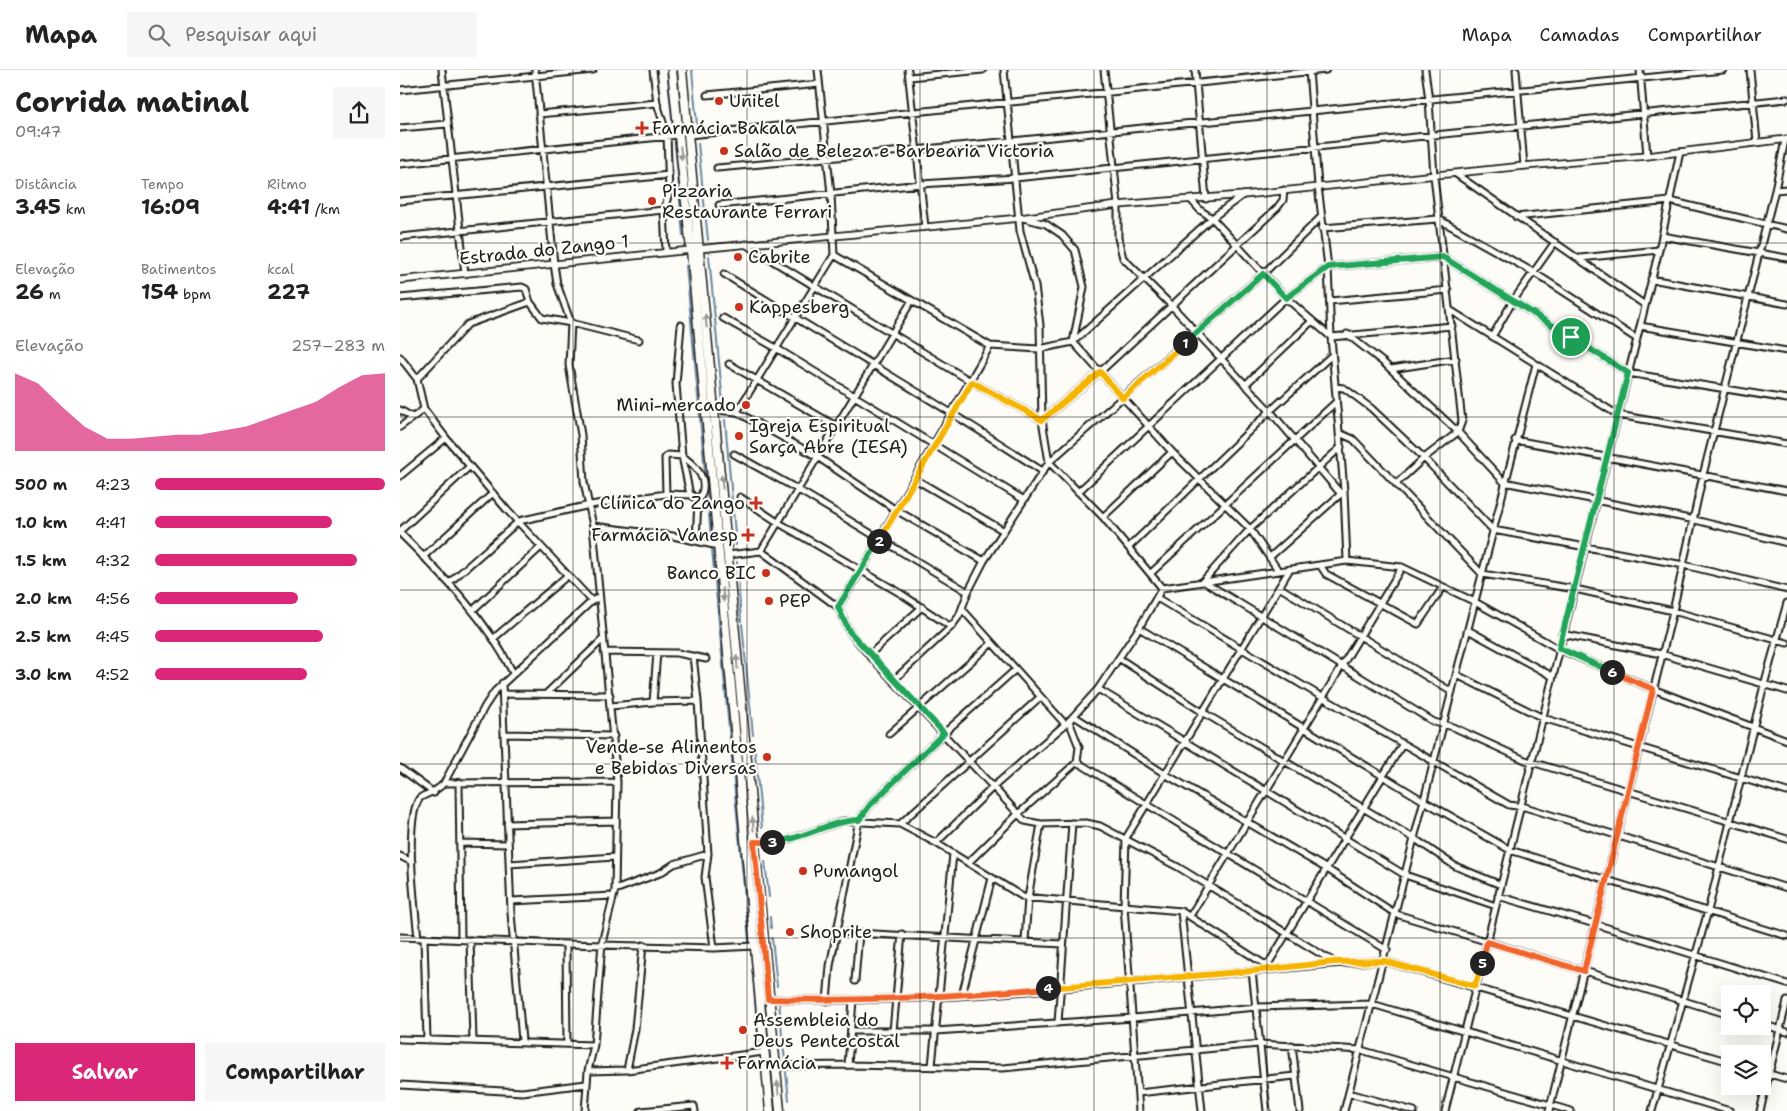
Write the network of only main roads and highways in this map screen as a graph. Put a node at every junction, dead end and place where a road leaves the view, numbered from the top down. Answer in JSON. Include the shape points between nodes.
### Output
{"nodes":[{"id":1,"x":672,"y":70,"type":"edge"},
{"id":2,"x":682,"y":70,"type":"edge"},
{"id":3,"x":695,"y":249,"type":"junction"},
{"id":4,"x":770,"y":1111,"type":"edge"},
{"id":5,"x":780,"y":1111,"type":"edge"}],
"edges":[{"from":1,"to":3,"type":"main road","one_way":true},
{"from":2,"to":3,"type":"main road"},
{"from":3,"to":4,"type":"main road","one_way":true,"via":[[718,546]]},
{"from":5,"to":3,"type":"main road","one_way":true,"via":[[714,410]]}]}
